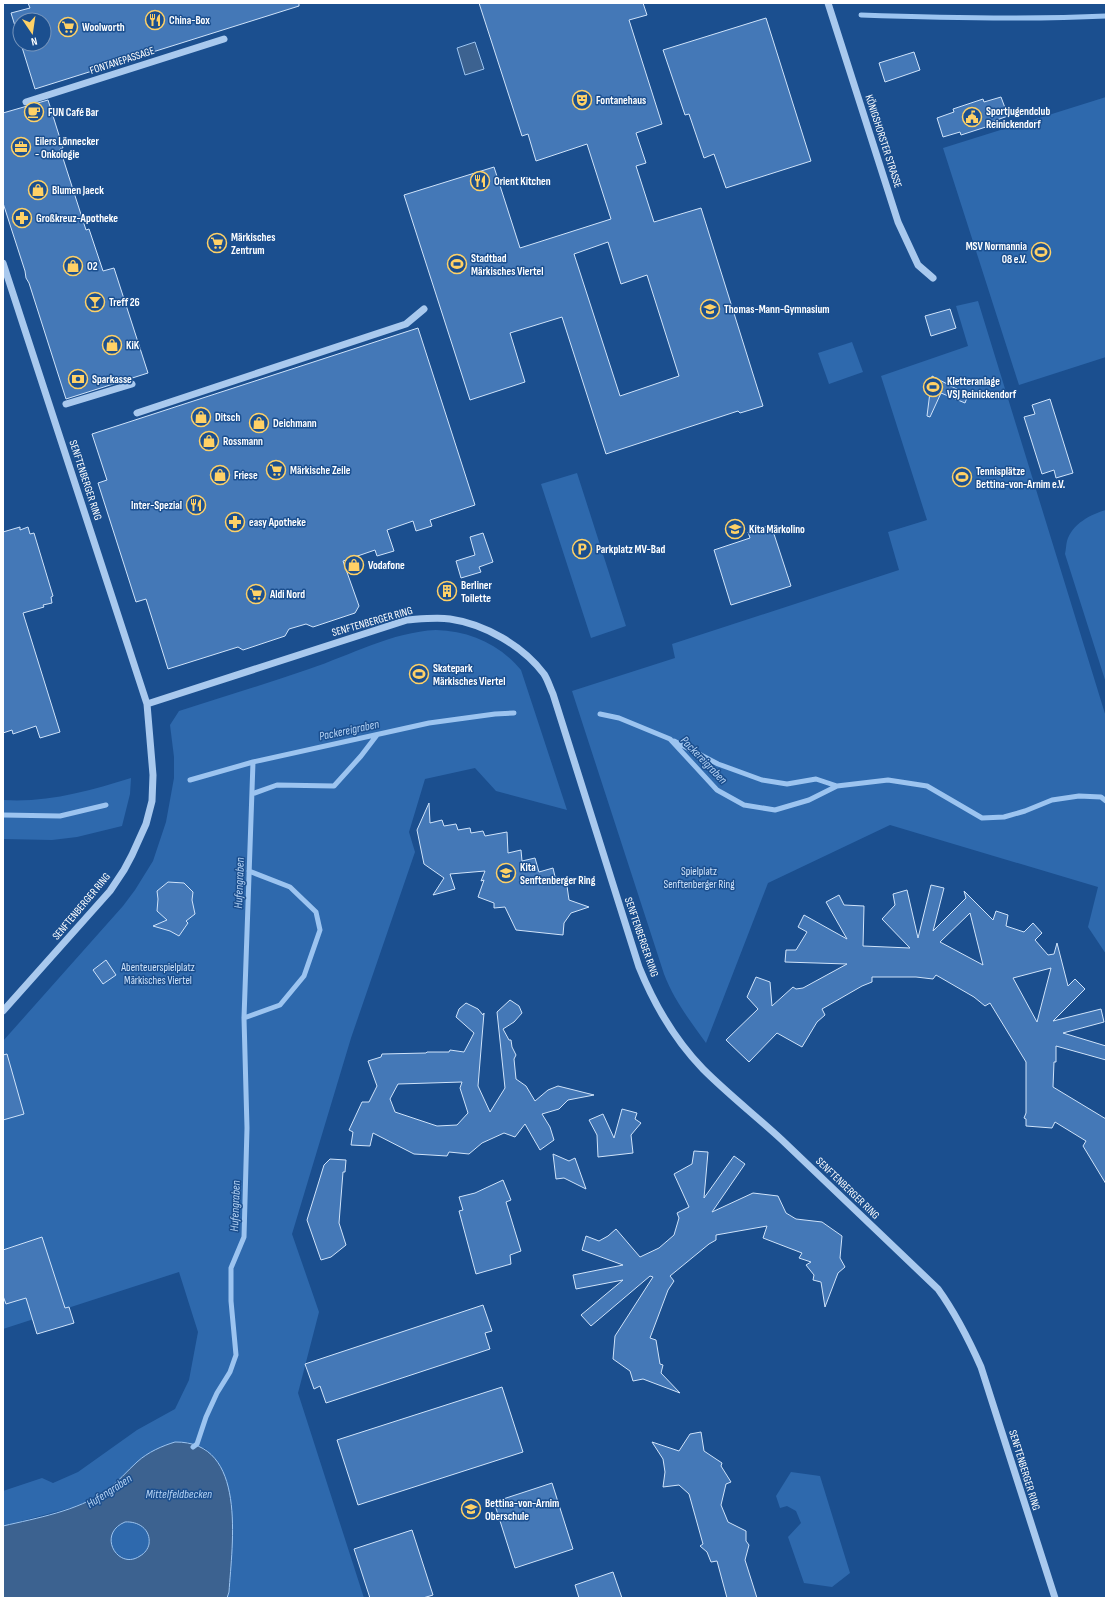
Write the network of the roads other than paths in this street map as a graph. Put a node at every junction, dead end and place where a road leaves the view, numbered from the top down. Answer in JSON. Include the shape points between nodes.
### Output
{"nodes":[{"id":1,"x":828,"y":3,"type":"edge"},
{"id":2,"x":224,"y":39,"type":"dead end"},
{"id":3,"x":26,"y":102,"type":"dead end"},
{"id":4,"x":3,"y":263,"type":"edge"},
{"id":5,"x":933,"y":278,"type":"dead end"},
{"id":6,"x":424,"y":309,"type":"dead end"},
{"id":7,"x":132,"y":384,"type":"dead end"},
{"id":8,"x":66,"y":404,"type":"dead end"},
{"id":9,"x":137,"y":413,"type":"dead end"},
{"id":10,"x":147,"y":704,"type":"junction"},
{"id":11,"x":3,"y":1012,"type":"edge"},
{"id":12,"x":1055,"y":1598,"type":"edge"}],
"edges":[{"from":1,"to":5,"type":"street","name":"KÖNIGSHORSTER STRASSE","via":[[898,222],[918,266]]},
{"from":2,"to":3,"type":"street","name":"FONTANEPASSAGE"},
{"from":4,"to":10,"type":"street","name":"SENFTENBERGER RING"},
{"from":6,"to":9,"type":"street","via":[[406,324]]},
{"from":7,"to":8,"type":"street"},
{"from":10,"to":11,"type":"street","name":"SENFTENBERGER RING","via":[[154,775],[152,801],[146,824],[132,855],[110,891]]},
{"from":10,"to":12,"type":"street","name":"SENFTENBERGER RING","via":[[407,620],[436,618],[465,622],[495,634],[522,651],[544,675],[553,694],[639,967],[660,1009],[675,1034],[704,1069],[938,1289],[949,1304],[981,1367]]}]}
